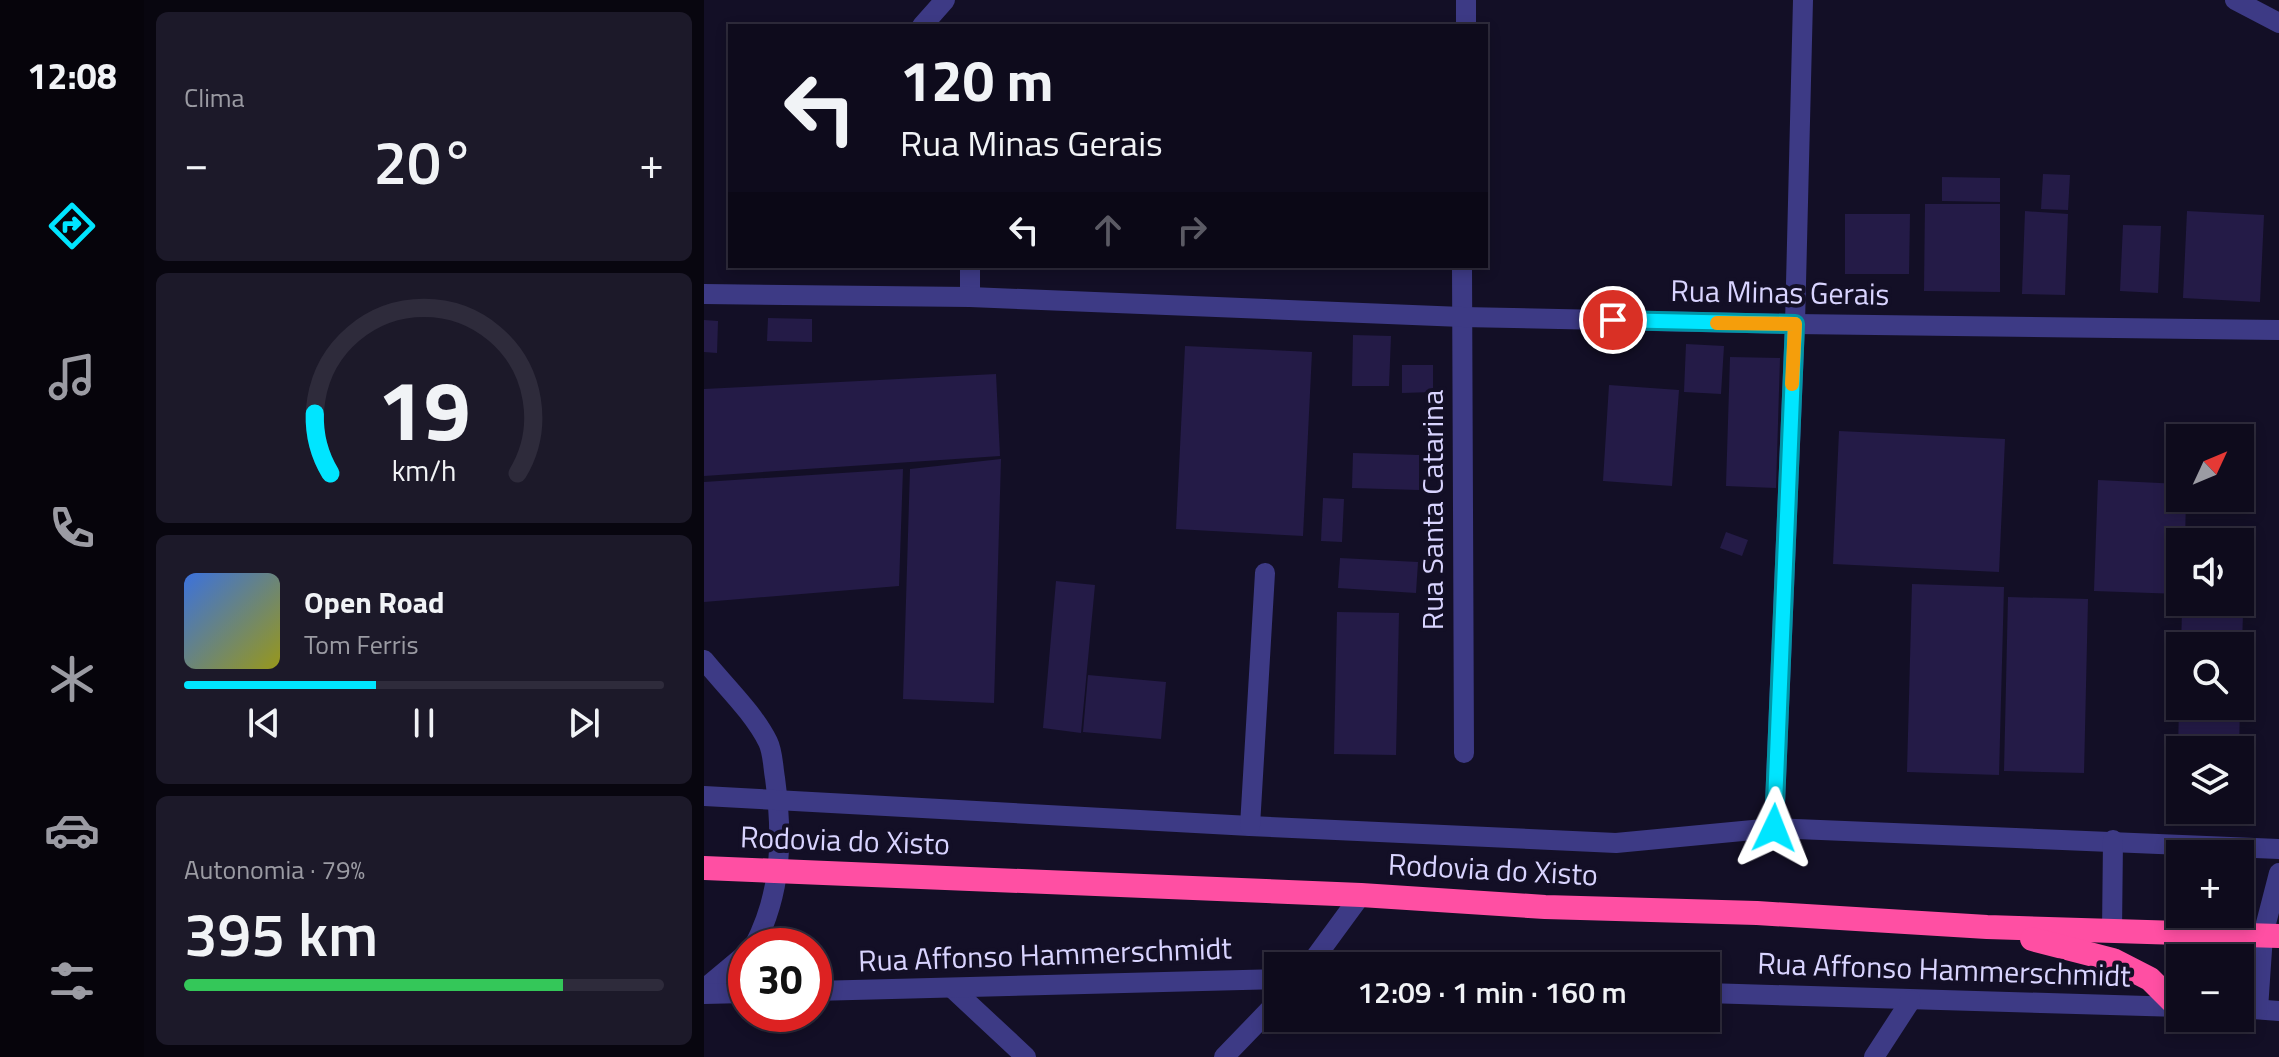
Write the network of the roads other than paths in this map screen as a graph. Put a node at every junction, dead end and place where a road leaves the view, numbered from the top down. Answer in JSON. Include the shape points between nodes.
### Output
{"nodes":[{"id":1,"x":945,"y":0,"type":"edge"},
{"id":2,"x":1466,"y":0,"type":"edge"},
{"id":3,"x":1803,"y":0,"type":"edge"},
{"id":4,"x":2235,"y":0,"type":"edge"},
{"id":5,"x":2279,"y":23,"type":"edge"},
{"id":6,"x":924,"y":24,"type":"edge"},
{"id":7,"x":1466,"y":24,"type":"edge"},
{"id":8,"x":970,"y":268,"type":"edge"},
{"id":9,"x":1462,"y":268,"type":"edge"},
{"id":10,"x":704,"y":294,"type":"edge"},
{"id":11,"x":970,"y":297,"type":"junction"},
{"id":12,"x":1462,"y":317,"type":"junction"},
{"id":13,"x":1795,"y":324,"type":"junction"},
{"id":14,"x":2279,"y":330,"type":"edge"},
{"id":15,"x":1265,"y":573,"type":"dead end"},
{"id":16,"x":704,"y":660,"type":"edge"},
{"id":17,"x":1464,"y":753,"type":"dead end"},
{"id":18,"x":704,"y":796,"type":"edge"},
{"id":19,"x":778,"y":800,"type":"junction"},
{"id":20,"x":1250,"y":826,"type":"junction"},
{"id":21,"x":1774,"y":828,"type":"junction"},
{"id":22,"x":2113,"y":840,"type":"junction"},
{"id":23,"x":2279,"y":849,"type":"edge"},
{"id":24,"x":704,"y":868,"type":"edge"},
{"id":25,"x":779,"y":871,"type":"junction"},
{"id":26,"x":2279,"y":873,"type":"edge"},
{"id":27,"x":1361,"y":895,"type":"junction"},
{"id":28,"x":1987,"y":927,"type":"junction"},
{"id":29,"x":763,"y":928,"type":"edge"},
{"id":30,"x":2112,"y":931,"type":"junction"},
{"id":31,"x":2271,"y":935,"type":"edge"},
{"id":32,"x":1319,"y":952,"type":"edge"},
{"id":33,"x":728,"y":970,"type":"edge"},
{"id":34,"x":1264,"y":979,"type":"edge"},
{"id":35,"x":952,"y":988,"type":"junction"},
{"id":36,"x":704,"y":991,"type":"edge"},
{"id":37,"x":832,"y":991,"type":"edge"},
{"id":38,"x":728,"y":992,"type":"edge"},
{"id":39,"x":1720,"y":993,"type":"edge"},
{"id":40,"x":2166,"y":994,"type":"edge"},
{"id":41,"x":1911,"y":1000,"type":"junction"},
{"id":42,"x":2166,"y":1007,"type":"edge"},
{"id":43,"x":2259,"y":1009,"type":"edge"},
{"id":44,"x":1264,"y":1016,"type":"edge"},
{"id":45,"x":1026,"y":1057,"type":"edge"},
{"id":46,"x":1224,"y":1057,"type":"edge"},
{"id":47,"x":1874,"y":1057,"type":"edge"}],
"edges":[{"from":1,"to":6,"type":"street"},
{"from":2,"to":7,"type":"street"},
{"from":3,"to":13,"type":"street"},
{"from":4,"to":5,"type":"street"},
{"from":8,"to":11,"type":"street"},
{"from":9,"to":12,"type":"street","name":"Rua Santa Catarina"},
{"from":10,"to":11,"type":"street","name":"Rua Minas Gerais"},
{"from":11,"to":12,"type":"street","name":"Rua Minas Gerais"},
{"from":12,"to":13,"type":"street","name":"Rua Minas Gerais"},
{"from":12,"to":17,"type":"street","name":"Rua Santa Catarina"},
{"from":13,"to":14,"type":"street","name":"Rua Minas Gerais"},
{"from":13,"to":21,"type":"street"},
{"from":15,"to":20,"type":"street"},
{"from":16,"to":19,"type":"street","via":[[770,744]]},
{"from":18,"to":19,"type":"street"},
{"from":19,"to":20,"type":"street"},
{"from":19,"to":25,"type":"street"},
{"from":20,"to":21,"type":"street","via":[[1616,843]]},
{"from":21,"to":22,"type":"street"},
{"from":22,"to":23,"type":"street"},
{"from":22,"to":30,"type":"street"},
{"from":24,"to":25,"type":"highway","name":"Rodovia do Xisto"},
{"from":25,"to":27,"type":"highway","name":"Rodovia do Xisto"},
{"from":25,"to":29,"type":"street"},
{"from":26,"to":31,"type":"street"},
{"from":27,"to":28,"type":"highway","name":"Rodovia do Xisto"},
{"from":27,"to":32,"type":"street"},
{"from":28,"to":30,"type":"highway","name":"Rodovia do Xisto"},
{"from":28,"to":40,"type":"highway","via":[[2113,960],[2150,979]]},
{"from":30,"to":31,"type":"highway","name":"Rodovia do Xisto"},
{"from":31,"to":43,"type":"street"},
{"from":33,"to":36,"type":"street"},
{"from":34,"to":35,"type":"street","name":"Rua Affonso Hammerschmidt"},
{"from":35,"to":37,"type":"street","name":"Rua Affonso Hammerschmidt"},
{"from":35,"to":45,"type":"street"},
{"from":36,"to":38,"type":"street"},
{"from":39,"to":41,"type":"street","name":"Rua Affonso Hammerschmidt"},
{"from":41,"to":42,"type":"street","name":"Rua Affonso Hammerschmidt"},
{"from":41,"to":47,"type":"street"},
{"from":44,"to":46,"type":"street"}]}
